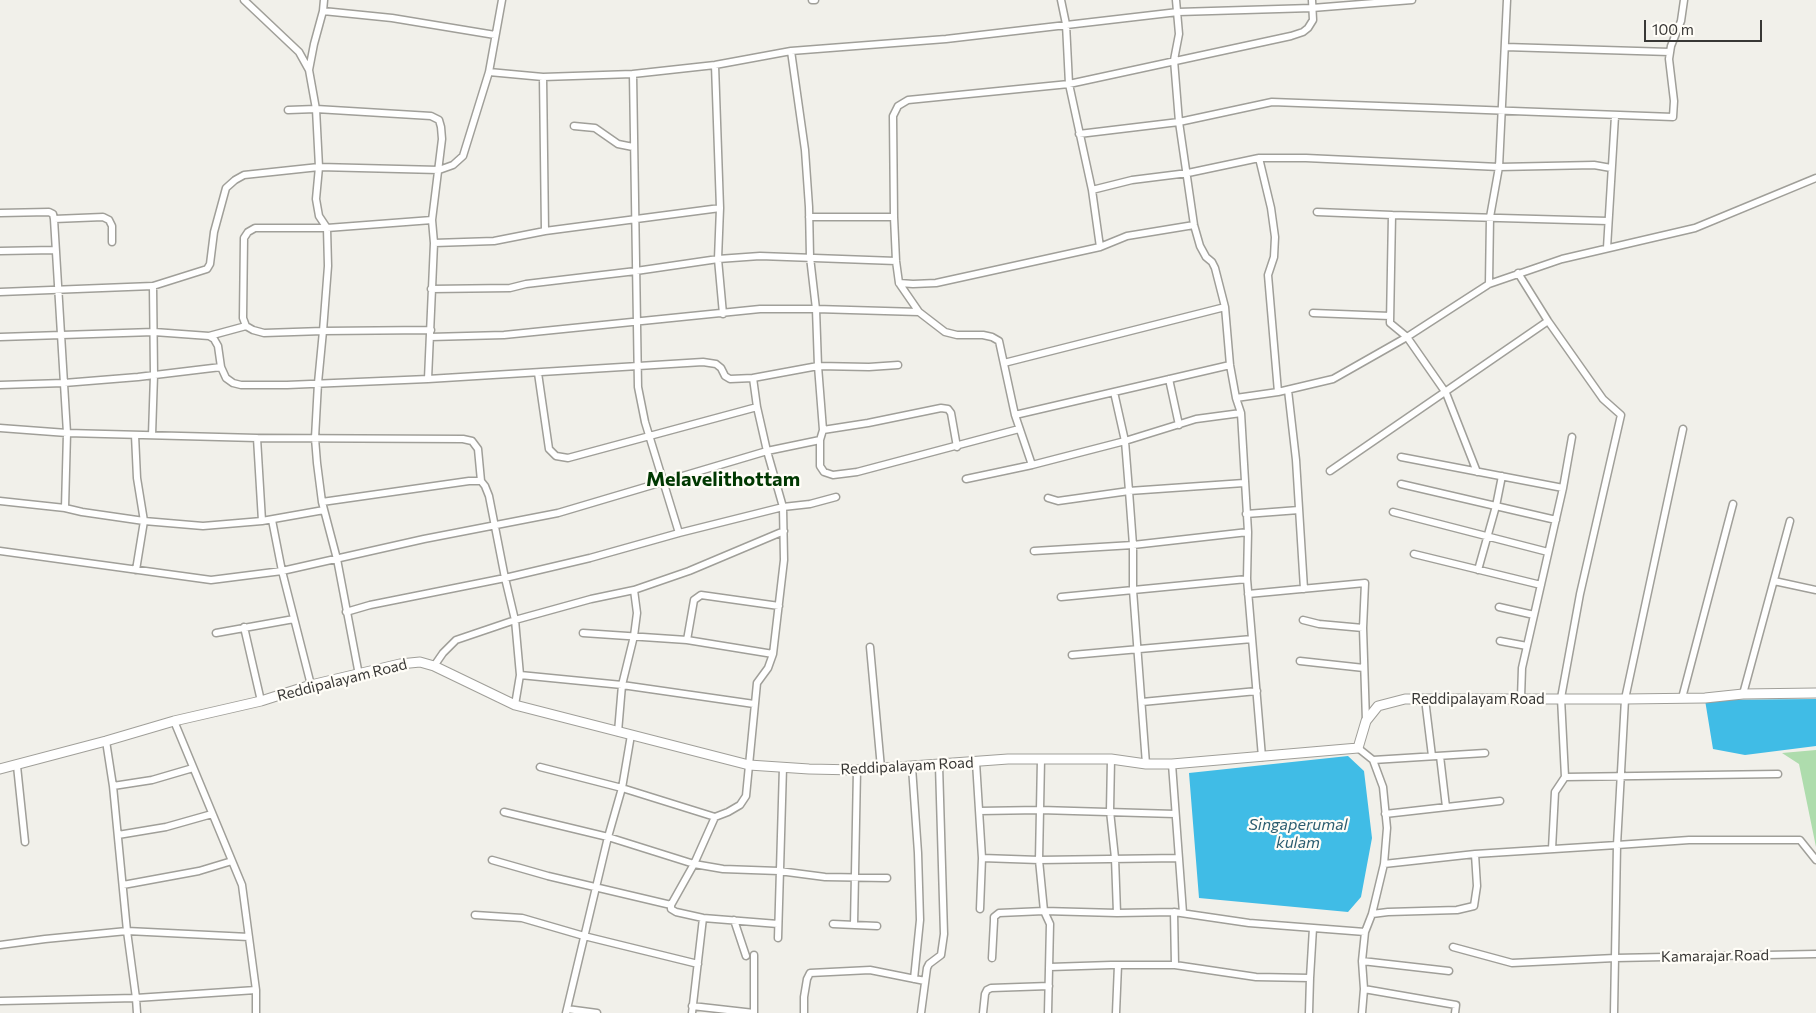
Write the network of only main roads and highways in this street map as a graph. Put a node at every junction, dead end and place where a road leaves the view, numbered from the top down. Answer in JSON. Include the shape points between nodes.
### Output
{"nodes":[{"id":1,"x":1816,"y":692,"type":"edge"},
{"id":2,"x":0,"y":769,"type":"edge"}],
"edges":[{"from":1,"to":2,"type":"main road","name":"Reddipalayam Road","via":[[1705,698],[1405,699],[1378,706],[1366,721],[1358,748],[1172,764],[1111,759],[1008,759],[857,770],[749,765],[514,705],[420,662],[311,685]]}]}
